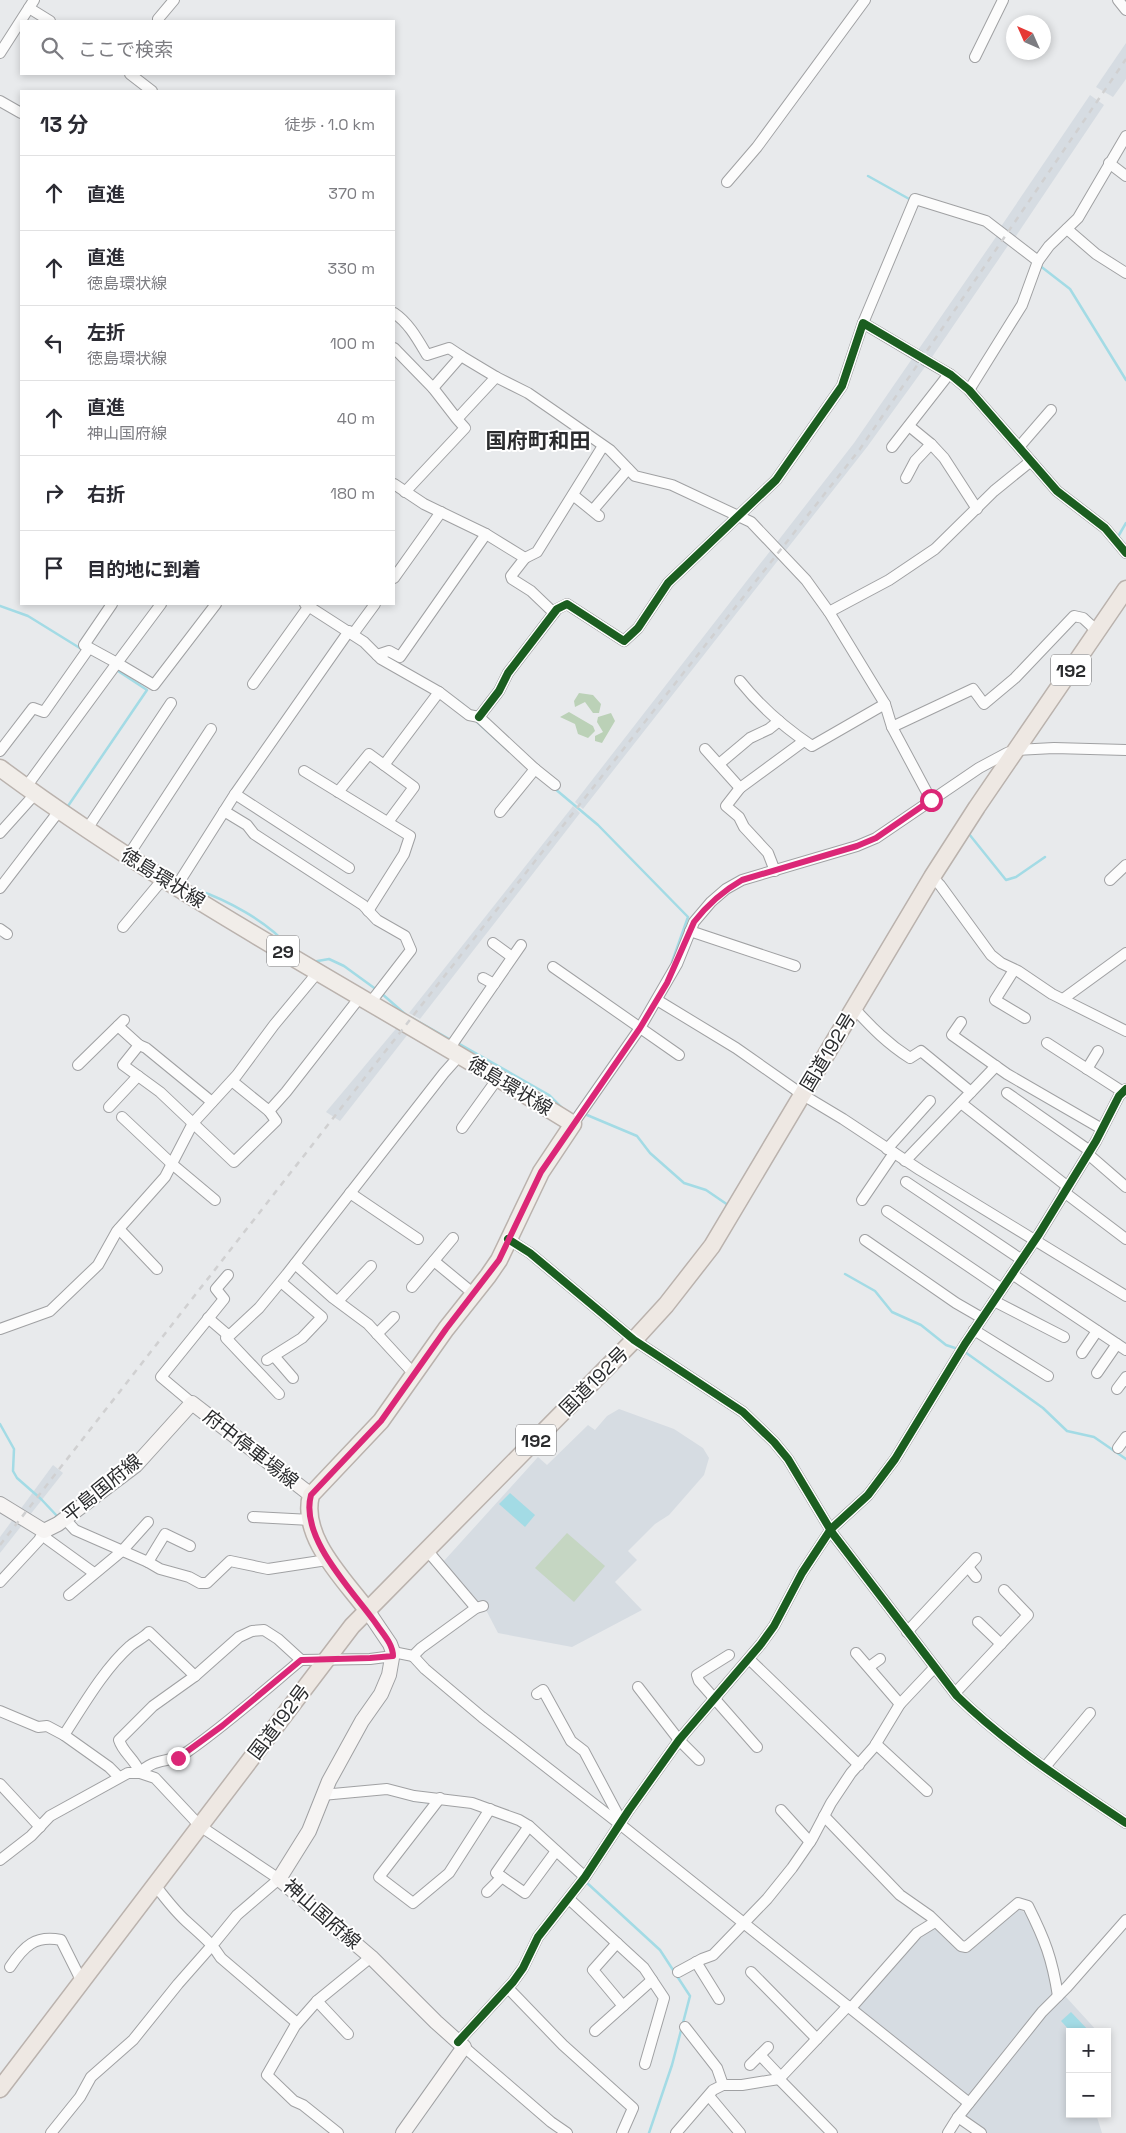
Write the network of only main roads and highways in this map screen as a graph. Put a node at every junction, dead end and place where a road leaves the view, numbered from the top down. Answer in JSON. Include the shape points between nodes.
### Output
{"nodes":[{"id":1,"x":1126,"y":589,"type":"edge"},
{"id":2,"x":0,"y":768,"type":"edge"},
{"id":3,"x":192,"y":1403,"type":"joint"},
{"id":4,"x":311,"y":1495,"type":"junction"},
{"id":5,"x":0,"y":1504,"type":"edge"},
{"id":6,"x":366,"y":1610,"type":"junction"},
{"id":7,"x":0,"y":2089,"type":"edge"},
{"id":8,"x":405,"y":2132,"type":"edge"}],
"edges":[{"from":1,"to":6,"type":"highway","name":"国道192号","number":"192","via":[[932,877],[712,1246],[634,1340]]},
{"from":2,"to":4,"type":"main road","name":"徳島環状線","number":"29","via":[[59,811],[90,825],[318,972],[373,996],[573,1124],[541,1172],[499,1260],[381,1421]]},
{"from":3,"to":4,"type":"main road","name":"府中停車場線"},
{"from":3,"to":5,"type":"main road","name":"平島国府線","via":[[136,1465],[44,1531]]},
{"from":4,"to":6,"type":"main road","via":[[311,1520],[327,1560]]},
{"from":6,"to":7,"type":"highway","name":"国道192号","number":"192"},
{"from":6,"to":8,"type":"main road","name":"神山国府線","via":[[393,1654],[389,1675],[322,1795],[309,1831],[279,1879],[371,1957],[461,2045]]}]}
